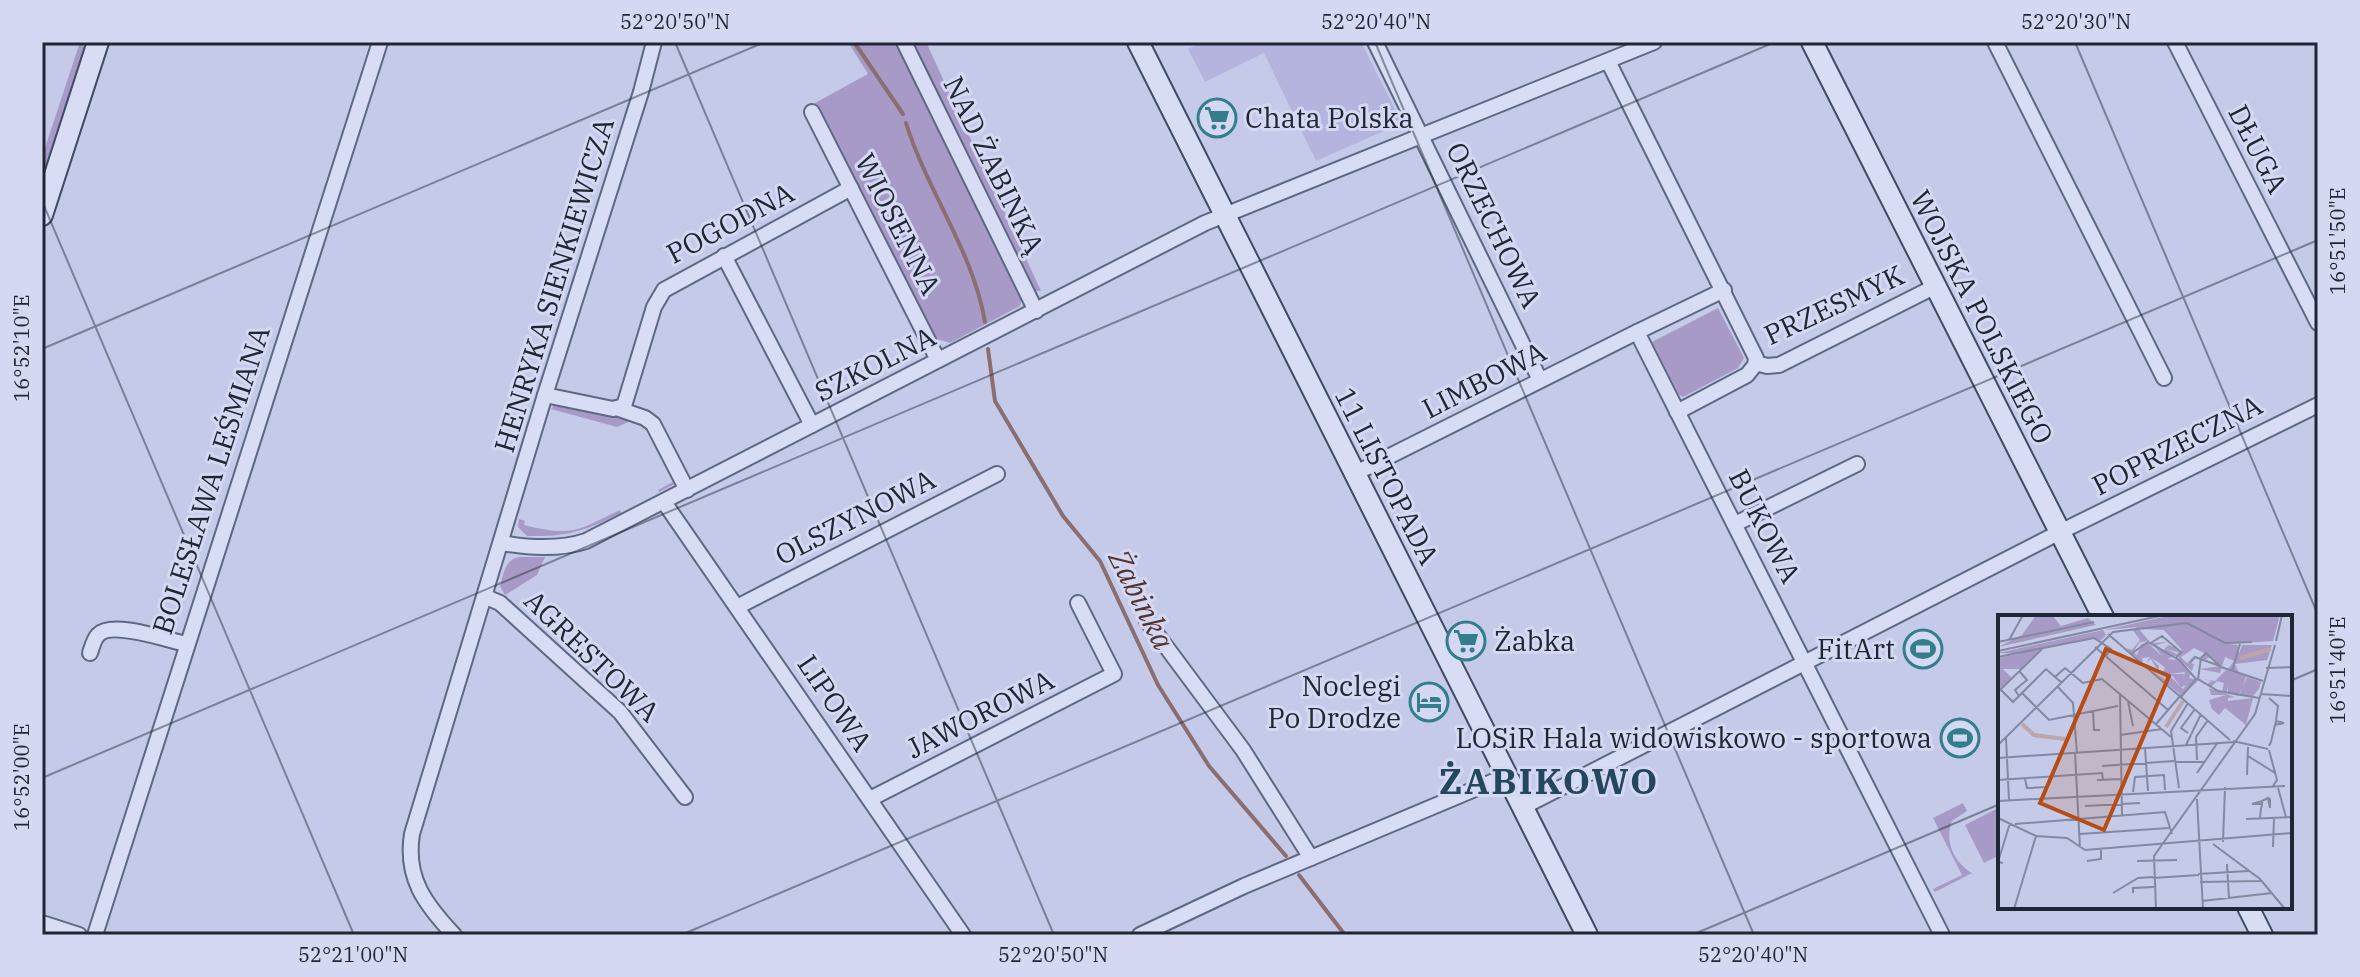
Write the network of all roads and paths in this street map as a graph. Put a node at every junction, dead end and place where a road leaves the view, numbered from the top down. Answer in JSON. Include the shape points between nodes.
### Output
{"nodes":[{"id":1,"x":97,"y":42,"type":"edge"},
{"id":2,"x":380,"y":42,"type":"edge"},
{"id":3,"x":654,"y":42,"type":"edge"},
{"id":4,"x":904,"y":42,"type":"edge"},
{"id":5,"x":1138,"y":42,"type":"edge"},
{"id":6,"x":1375,"y":42,"type":"edge"},
{"id":7,"x":1654,"y":42,"type":"edge"},
{"id":8,"x":1812,"y":42,"type":"edge"},
{"id":9,"x":1995,"y":42,"type":"edge"},
{"id":10,"x":2175,"y":42,"type":"edge"},
{"id":11,"x":1608,"y":61,"type":"junction"},
{"id":12,"x":812,"y":112,"type":"dead end"},
{"id":13,"x":1422,"y":137,"type":"junction"},
{"id":14,"x":851,"y":188,"type":"junction"},
{"id":15,"x":42,"y":215,"type":"edge"},
{"id":16,"x":1225,"y":215,"type":"junction"},
{"id":17,"x":724,"y":256,"type":"junction"},
{"id":18,"x":1934,"y":287,"type":"junction"},
{"id":19,"x":1724,"y":290,"type":"junction"},
{"id":20,"x":1036,"y":311,"type":"junction"},
{"id":21,"x":2318,"y":323,"type":"edge"},
{"id":22,"x":1637,"y":332,"type":"junction"},
{"id":23,"x":938,"y":360,"type":"junction"},
{"id":24,"x":1756,"y":363,"type":"junction"},
{"id":25,"x":2164,"y":378,"type":"dead end"},
{"id":26,"x":1540,"y":380,"type":"junction"},
{"id":27,"x":545,"y":395,"type":"junction"},
{"id":28,"x":2318,"y":405,"type":"edge"},
{"id":29,"x":619,"y":409,"type":"junction"},
{"id":30,"x":1677,"y":412,"type":"junction"},
{"id":31,"x":812,"y":425,"type":"junction"},
{"id":32,"x":1857,"y":464,"type":"dead end"},
{"id":33,"x":997,"y":474,"type":"dead end"},
{"id":34,"x":1354,"y":474,"type":"junction"},
{"id":35,"x":687,"y":490,"type":"junction"},
{"id":36,"x":664,"y":502,"type":"junction"},
{"id":37,"x":1735,"y":524,"type":"junction"},
{"id":38,"x":2060,"y":532,"type":"junction"},
{"id":39,"x":502,"y":543,"type":"junction"},
{"id":40,"x":486,"y":597,"type":"junction"},
{"id":41,"x":1078,"y":603,"type":"dead end"},
{"id":42,"x":737,"y":607,"type":"junction"},
{"id":43,"x":2102,"y":615,"type":"edge"},
{"id":44,"x":1147,"y":621,"type":"dead end"},
{"id":45,"x":186,"y":644,"type":"junction"},
{"id":46,"x":90,"y":653,"type":"dead end"},
{"id":47,"x":1805,"y":663,"type":"junction"},
{"id":48,"x":1506,"y":776,"type":"junction"},
{"id":49,"x":685,"y":797,"type":"dead end"},
{"id":50,"x":870,"y":799,"type":"junction"},
{"id":51,"x":1523,"y":807,"type":"junction"},
{"id":52,"x":1311,"y":858,"type":"junction"},
{"id":53,"x":2249,"y":909,"type":"edge"},
{"id":54,"x":42,"y":923,"type":"edge"},
{"id":55,"x":79,"y":935,"type":"edge"},
{"id":56,"x":95,"y":935,"type":"edge"},
{"id":57,"x":454,"y":935,"type":"edge"},
{"id":58,"x":963,"y":935,"type":"edge"},
{"id":59,"x":1140,"y":935,"type":"edge"},
{"id":60,"x":1587,"y":935,"type":"edge"},
{"id":61,"x":1942,"y":935,"type":"edge"},
{"id":62,"x":2262,"y":935,"type":"edge"}],
"edges":[{"from":1,"to":15,"type":"street"},
{"from":2,"to":45,"type":"street","name":"BOLESŁAWA LEŚMIANA"},
{"from":3,"to":27,"type":"street","name":"HENRYKA SIENKIEWICZA"},
{"from":4,"to":20,"type":"street","name":"NAD ŻABINKĄ"},
{"from":5,"to":16,"type":"street","name":"11 LISTOPADA"},
{"from":6,"to":13,"type":"street","name":"ORZECHOWA"},
{"from":7,"to":11,"type":"street","name":"SZKOLNA"},
{"from":8,"to":18,"type":"street","name":"WOJSKA POLSKIEGO"},
{"from":9,"to":25,"type":"street"},
{"from":10,"to":21,"type":"street","name":"DŁUGA"},
{"from":11,"to":13,"type":"street","name":"SZKOLNA"},
{"from":11,"to":19,"type":"street"},
{"from":12,"to":14,"type":"street","name":"WIOSENNA"},
{"from":13,"to":16,"type":"street","name":"SZKOLNA"},
{"from":13,"to":26,"type":"street","name":"ORZECHOWA"},
{"from":14,"to":17,"type":"street","name":"POGODNA"},
{"from":14,"to":23,"type":"street","name":"WIOSENNA"},
{"from":16,"to":20,"type":"street","name":"SZKOLNA"},
{"from":16,"to":34,"type":"street","name":"11 LISTOPADA"},
{"from":17,"to":29,"type":"street","name":"POGODNA","via":[[660,293]]},
{"from":17,"to":31,"type":"street"},
{"from":18,"to":24,"type":"street","name":"PRZESMYK","via":[[1779,365]]},
{"from":18,"to":38,"type":"street","name":"WOJSKA POLSKIEGO"},
{"from":19,"to":22,"type":"street"},
{"from":19,"to":24,"type":"street"},
{"from":20,"to":23,"type":"street","name":"SZKOLNA"},
{"from":22,"to":26,"type":"street","name":"LIMBOWA"},
{"from":22,"to":30,"type":"street","name":"BUKOWA"},
{"from":23,"to":31,"type":"street","name":"SZKOLNA"},
{"from":24,"to":30,"type":"street","via":[[1747,375]]},
{"from":26,"to":34,"type":"street","name":"LIMBOWA"},
{"from":27,"to":29,"type":"street"},
{"from":27,"to":39,"type":"street","name":"HENRYKA SIENKIEWICZA"},
{"from":28,"to":38,"type":"street","name":"POPRZECZNA"},
{"from":29,"to":35,"type":"street","via":[[653,424]]},
{"from":30,"to":37,"type":"street","name":"BUKOWA"},
{"from":31,"to":35,"type":"street","name":"SZKOLNA"},
{"from":32,"to":37,"type":"street"},
{"from":33,"to":42,"type":"street","name":"OLSZYNOWA"},
{"from":34,"to":48,"type":"street","name":"11 LISTOPADA"},
{"from":35,"to":36,"type":"street","name":"SZKOLNA"},
{"from":36,"to":39,"type":"street","name":"SZKOLNA","via":[[578,543]]},
{"from":36,"to":42,"type":"street","name":"LIPOWA"},
{"from":37,"to":47,"type":"street","name":"BUKOWA"},
{"from":38,"to":43,"type":"street","name":"WOJSKA POLSKIEGO"},
{"from":38,"to":47,"type":"street","name":"POPRZECZNA"},
{"from":39,"to":40,"type":"street"},
{"from":40,"to":49,"type":"street","name":"AGRESTOWA","via":[[500,603],[620,712]]},
{"from":40,"to":57,"type":"street","via":[[409,856],[422,894]]},
{"from":41,"to":50,"type":"street","name":"JAWOROWA","via":[[1114,674]]},
{"from":42,"to":50,"type":"street","name":"LIPOWA"},
{"from":44,"to":52,"type":"street","via":[[1243,750]]},
{"from":45,"to":46,"type":"street","via":[[107,628],[97,635]]},
{"from":45,"to":56,"type":"street","name":"BOLESŁAWA LEŚMIANA"},
{"from":47,"to":51,"type":"street","name":"POPRZECZNA"},
{"from":47,"to":61,"type":"street","name":"BUKOWA"},
{"from":48,"to":51,"type":"street","name":"11 LISTOPADA"},
{"from":48,"to":52,"type":"street"},
{"from":50,"to":58,"type":"street","name":"LIPOWA"},
{"from":51,"to":60,"type":"street","name":"11 LISTOPADA"},
{"from":52,"to":59,"type":"street"},
{"from":53,"to":62,"type":"street"},
{"from":54,"to":55,"type":"street"}]}
